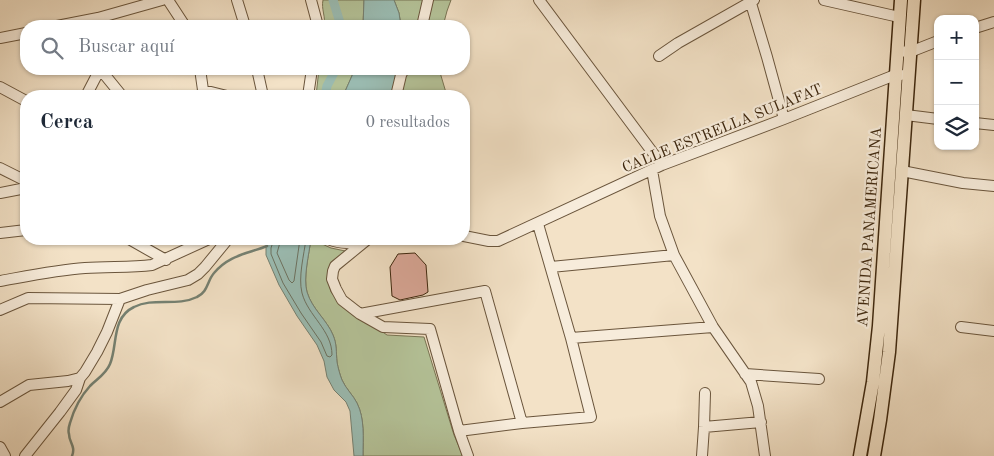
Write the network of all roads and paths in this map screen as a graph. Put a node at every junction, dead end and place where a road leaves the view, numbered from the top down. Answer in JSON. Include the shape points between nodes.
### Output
{"nodes":[{"id":1,"x":162,"y":0,"type":"edge"},
{"id":2,"x":168,"y":0,"type":"edge"},
{"id":3,"x":237,"y":0,"type":"edge"},
{"id":4,"x":311,"y":0,"type":"edge"},
{"id":5,"x":428,"y":0,"type":"edge"},
{"id":6,"x":539,"y":0,"type":"edge"},
{"id":7,"x":824,"y":0,"type":"edge"},
{"id":8,"x":901,"y":0,"type":"edge"},
{"id":9,"x":914,"y":0,"type":"edge"},
{"id":10,"x":752,"y":1,"type":"edge"},
{"id":11,"x":899,"y":17,"type":"junction"},
{"id":12,"x":104,"y":20,"type":"edge"},
{"id":13,"x":181,"y":20,"type":"edge"},
{"id":14,"x":243,"y":20,"type":"edge"},
{"id":15,"x":316,"y":20,"type":"edge"},
{"id":16,"x":423,"y":20,"type":"edge"},
{"id":17,"x":994,"y":22,"type":"edge"},
{"id":18,"x":979,"y":27,"type":"edge"},
{"id":19,"x":20,"y":34,"type":"edge"},
{"id":20,"x":0,"y":38,"type":"edge"},
{"id":21,"x":934,"y":43,"type":"edge"},
{"id":22,"x":896,"y":52,"type":"junction"},
{"id":23,"x":910,"y":52,"type":"junction"},
{"id":24,"x":659,"y":56,"type":"dead end"},
{"id":25,"x":97,"y":75,"type":"edge"},
{"id":26,"x":105,"y":75,"type":"edge"},
{"id":27,"x":200,"y":75,"type":"edge"},
{"id":28,"x":258,"y":75,"type":"edge"},
{"id":29,"x":311,"y":75,"type":"edge"},
{"id":30,"x":401,"y":75,"type":"edge"},
{"id":31,"x":895,"y":75,"type":"junction"},
{"id":32,"x":909,"y":75,"type":"junction"},
{"id":33,"x":0,"y":87,"type":"edge"},
{"id":34,"x":89,"y":90,"type":"edge"},
{"id":35,"x":117,"y":90,"type":"edge"},
{"id":36,"x":202,"y":90,"type":"edge"},
{"id":37,"x":262,"y":90,"type":"edge"},
{"id":38,"x":309,"y":90,"type":"edge"},
{"id":39,"x":397,"y":90,"type":"edge"},
{"id":40,"x":20,"y":98,"type":"edge"},
{"id":41,"x":906,"y":115,"type":"junction"},
{"id":42,"x":934,"y":118,"type":"edge"},
{"id":43,"x":784,"y":120,"type":"junction"},
{"id":44,"x":979,"y":123,"type":"edge"},
{"id":45,"x":994,"y":125,"type":"edge"},
{"id":46,"x":662,"y":165,"type":"junction"},
{"id":47,"x":0,"y":168,"type":"edge"},
{"id":48,"x":652,"y":170,"type":"junction"},
{"id":49,"x":902,"y":171,"type":"junction"},
{"id":50,"x":20,"y":179,"type":"edge"},
{"id":51,"x":994,"y":186,"type":"edge"},
{"id":52,"x":20,"y":189,"type":"edge"},
{"id":53,"x":0,"y":193,"type":"edge"},
{"id":54,"x":538,"y":224,"type":"junction"},
{"id":55,"x":20,"y":231,"type":"edge"},
{"id":56,"x":0,"y":234,"type":"edge"},
{"id":57,"x":470,"y":237,"type":"edge"},
{"id":58,"x":140,"y":245,"type":"edge"},
{"id":59,"x":197,"y":245,"type":"edge"},
{"id":60,"x":223,"y":245,"type":"edge"},
{"id":61,"x":359,"y":245,"type":"edge"},
{"id":62,"x":674,"y":255,"type":"junction"},
{"id":63,"x":166,"y":260,"type":"junction"},
{"id":64,"x":551,"y":268,"type":"junction"},
{"id":65,"x":0,"y":281,"type":"edge"},
{"id":66,"x":120,"y":298,"type":"junction"},
{"id":67,"x":0,"y":310,"type":"edge"},
{"id":68,"x":360,"y":314,"type":"junction"},
{"id":69,"x":713,"y":327,"type":"junction"},
{"id":70,"x":961,"y":327,"type":"dead end"},
{"id":71,"x":994,"y":331,"type":"edge"},
{"id":72,"x":572,"y":338,"type":"junction"},
{"id":73,"x":746,"y":374,"type":"junction"},
{"id":74,"x":80,"y":378,"type":"junction"},
{"id":75,"x":819,"y":379,"type":"dead end"},
{"id":76,"x":705,"y":393,"type":"dead end"},
{"id":77,"x":0,"y":402,"type":"edge"},
{"id":78,"x":761,"y":422,"type":"junction"},
{"id":79,"x":522,"y":424,"type":"junction"},
{"id":80,"x":704,"y":427,"type":"junction"},
{"id":81,"x":459,"y":431,"type":"junction"},
{"id":82,"x":0,"y":447,"type":"edge"},
{"id":83,"x":5,"y":456,"type":"edge"},
{"id":84,"x":25,"y":456,"type":"edge"},
{"id":85,"x":468,"y":456,"type":"edge"},
{"id":86,"x":702,"y":456,"type":"edge"},
{"id":87,"x":766,"y":456,"type":"edge"},
{"id":88,"x":860,"y":456,"type":"edge"},
{"id":89,"x":874,"y":456,"type":"edge"}],
"edges":[{"from":1,"to":12,"type":"street"},
{"from":2,"to":13,"type":"street"},
{"from":3,"to":14,"type":"street"},
{"from":4,"to":15,"type":"street"},
{"from":5,"to":16,"type":"street"},
{"from":6,"to":46,"type":"street"},
{"from":7,"to":11,"type":"street"},
{"from":8,"to":11,"type":"main road","name":"AVENIDA PANAMERICANA"},
{"from":9,"to":23,"type":"main road","name":"AVENIDA PANAMERICANA"},
{"from":10,"to":24,"type":"street"},
{"from":10,"to":43,"type":"street"},
{"from":11,"to":22,"type":"main road","name":"AVENIDA PANAMERICANA"},
{"from":17,"to":18,"type":"street"},
{"from":19,"to":20,"type":"street"},
{"from":21,"to":23,"type":"street"},
{"from":22,"to":23,"type":"street"},
{"from":22,"to":31,"type":"main road","name":"AVENIDA PANAMERICANA"},
{"from":23,"to":32,"type":"main road","name":"AVENIDA PANAMERICANA"},
{"from":25,"to":34,"type":"street"},
{"from":26,"to":35,"type":"street"},
{"from":27,"to":36,"type":"street"},
{"from":28,"to":37,"type":"street"},
{"from":29,"to":38,"type":"street"},
{"from":30,"to":39,"type":"street"},
{"from":31,"to":32,"type":"street","name":"CALLE ESTRELLA SULAFAT"},
{"from":31,"to":43,"type":"street","name":"CALLE ESTRELLA SULAFAT"},
{"from":31,"to":88,"type":"main road","name":"AVENIDA PANAMERICANA","via":[[873,382]]},
{"from":32,"to":41,"type":"main road","name":"AVENIDA PANAMERICANA"},
{"from":33,"to":40,"type":"street"},
{"from":41,"to":42,"type":"street"},
{"from":41,"to":49,"type":"main road","name":"AVENIDA PANAMERICANA"},
{"from":43,"to":46,"type":"street","name":"CALLE ESTRELLA SULAFAT"},
{"from":44,"to":45,"type":"street"},
{"from":46,"to":48,"type":"street","name":"CALLE ESTRELLA SULAFAT"},
{"from":47,"to":50,"type":"street"},
{"from":48,"to":54,"type":"street","name":"CALLE ESTRELLA SULAFAT"},
{"from":48,"to":62,"type":"street","via":[[660,216]]},
{"from":49,"to":51,"type":"street"},
{"from":49,"to":89,"type":"main road","name":"AVENIDA PANAMERICANA","via":[[888,352]]},
{"from":52,"to":53,"type":"street"},
{"from":54,"to":57,"type":"street","name":"CALLE ESTRELLA SULAFAT","via":[[498,242]]},
{"from":54,"to":64,"type":"street"},
{"from":55,"to":56,"type":"street"},
{"from":58,"to":63,"type":"street"},
{"from":59,"to":63,"type":"street"},
{"from":60,"to":66,"type":"street","via":[[198,274],[188,280]]},
{"from":61,"to":68,"type":"street","via":[[335,266],[332,279],[342,300]]},
{"from":62,"to":64,"type":"street"},
{"from":62,"to":69,"type":"street"},
{"from":63,"to":65,"type":"street","via":[[142,267],[64,270]]},
{"from":64,"to":72,"type":"street"},
{"from":66,"to":67,"type":"street","via":[[28,298]]},
{"from":66,"to":74,"type":"street","via":[[97,352]]},
{"from":68,"to":79,"type":"street","via":[[485,291]]},
{"from":68,"to":81,"type":"street","via":[[383,327],[430,329]]},
{"from":69,"to":72,"type":"street"},
{"from":69,"to":73,"type":"street"},
{"from":70,"to":71,"type":"street"},
{"from":72,"to":79,"type":"street","via":[[591,417]]},
{"from":73,"to":75,"type":"street"},
{"from":73,"to":78,"type":"street"},
{"from":74,"to":77,"type":"street","via":[[29,385]]},
{"from":74,"to":84,"type":"street","via":[[76,390]]},
{"from":76,"to":80,"type":"street"},
{"from":78,"to":80,"type":"street"},
{"from":78,"to":87,"type":"street"},
{"from":79,"to":81,"type":"street"},
{"from":80,"to":86,"type":"street"},
{"from":81,"to":85,"type":"street"},
{"from":82,"to":83,"type":"street"}]}
